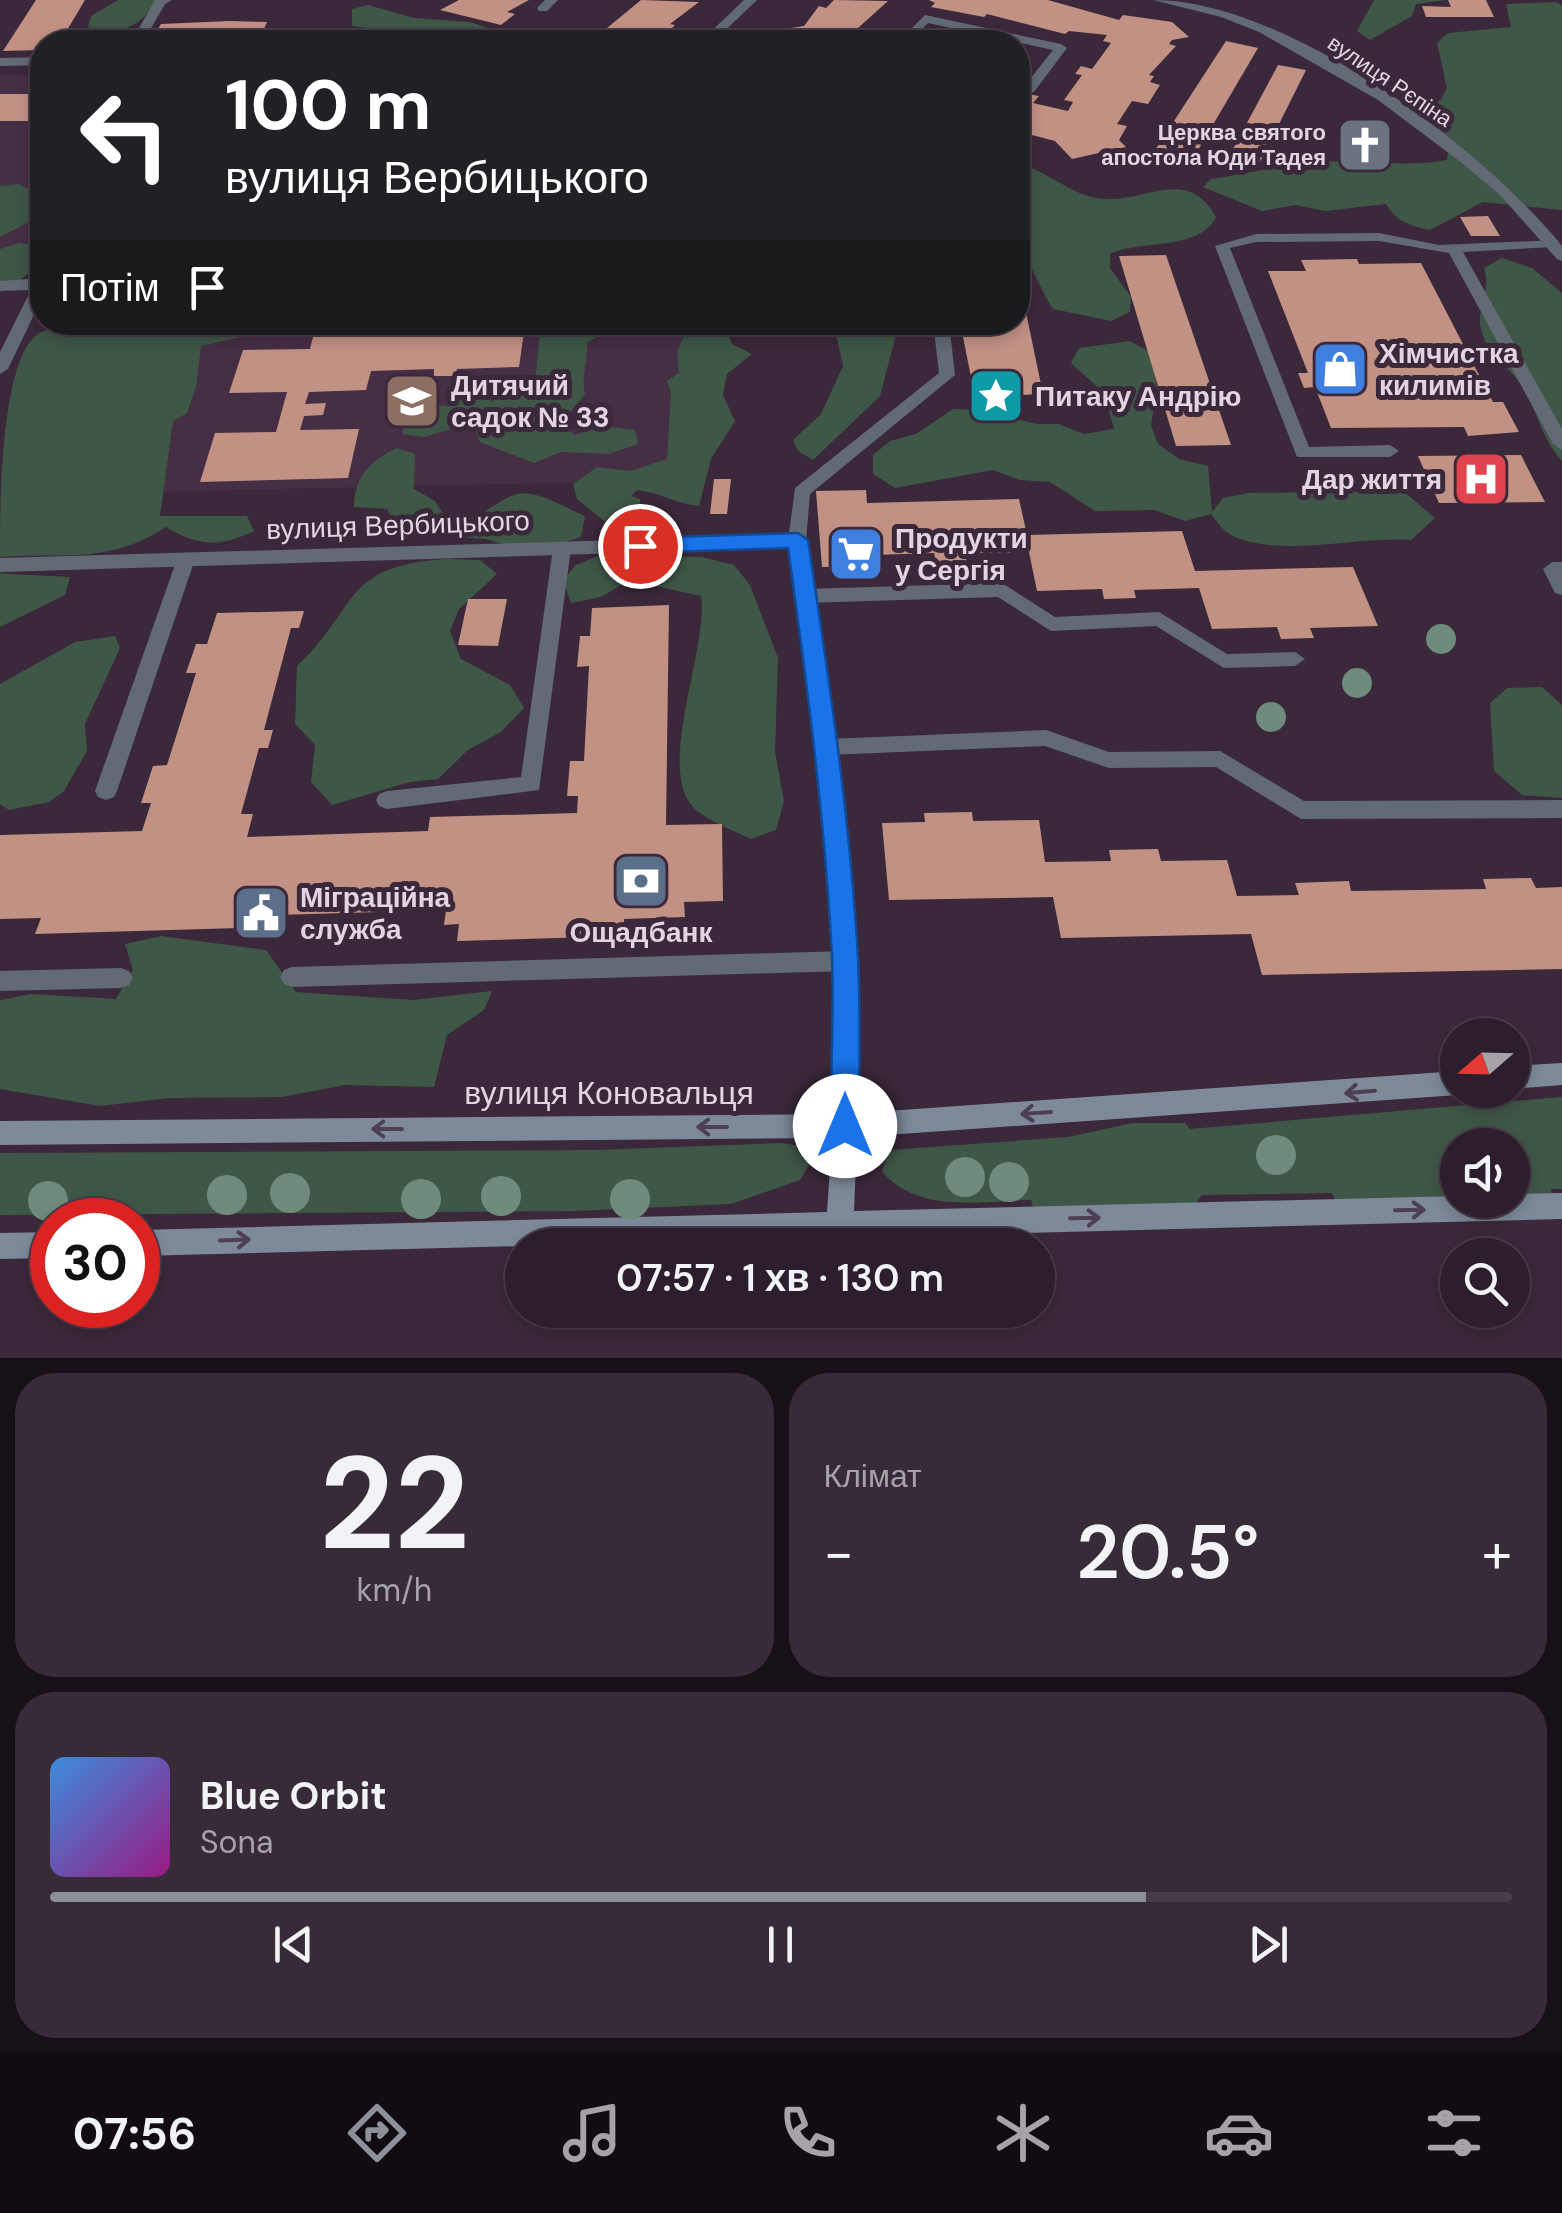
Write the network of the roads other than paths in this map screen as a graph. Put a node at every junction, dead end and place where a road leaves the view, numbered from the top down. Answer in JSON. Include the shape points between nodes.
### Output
{"nodes":[{"id":1,"x":166,"y":0,"type":"edge"},
{"id":2,"x":751,"y":0,"type":"edge"},
{"id":3,"x":1159,"y":0,"type":"edge"},
{"id":4,"x":144,"y":30,"type":"edge"},
{"id":5,"x":728,"y":30,"type":"edge"},
{"id":6,"x":914,"y":30,"type":"edge"},
{"id":7,"x":976,"y":30,"type":"edge"},
{"id":8,"x":1030,"y":41,"type":"edge"},
{"id":9,"x":30,"y":61,"type":"edge"},
{"id":10,"x":0,"y":62,"type":"edge"},
{"id":11,"x":1030,"y":89,"type":"dead end"},
{"id":12,"x":1454,"y":249,"type":"junction"},
{"id":13,"x":1557,"y":250,"type":"edge"},
{"id":14,"x":30,"y":285,"type":"edge"},
{"id":15,"x":0,"y":286,"type":"edge"},
{"id":16,"x":30,"y":308,"type":"edge"},
{"id":17,"x":942,"y":335,"type":"edge"},
{"id":18,"x":0,"y":369,"type":"edge"},
{"id":19,"x":1562,"y":444,"type":"edge"},
{"id":20,"x":1390,"y":451,"type":"dead end"},
{"id":21,"x":798,"y":540,"type":"junction"},
{"id":22,"x":562,"y":548,"type":"junction"},
{"id":23,"x":186,"y":560,"type":"junction"},
{"id":24,"x":0,"y":565,"type":"edge"},
{"id":25,"x":1562,"y":568,"type":"edge"},
{"id":26,"x":1562,"y":588,"type":"edge"},
{"id":27,"x":806,"y":596,"type":"junction"},
{"id":28,"x":1295,"y":660,"type":"dead end"},
{"id":29,"x":828,"y":747,"type":"junction"},
{"id":30,"x":106,"y":791,"type":"dead end"},
{"id":31,"x":387,"y":800,"type":"dead end"},
{"id":32,"x":1562,"y":809,"type":"edge"},
{"id":33,"x":845,"y":961,"type":"junction"},
{"id":34,"x":292,"y":977,"type":"dead end"},
{"id":35,"x":121,"y":978,"type":"dead end"},
{"id":36,"x":0,"y":981,"type":"edge"},
{"id":37,"x":1562,"y":1074,"type":"edge"},
{"id":38,"x":1530,"y":1077,"type":"edge"},
{"id":39,"x":1440,"y":1084,"type":"edge"},
{"id":40,"x":845,"y":1126,"type":"junction"},
{"id":41,"x":0,"y":1133,"type":"edge"},
{"id":42,"x":1562,"y":1206,"type":"edge"},
{"id":43,"x":840,"y":1224,"type":"junction"},
{"id":44,"x":160,"y":1242,"type":"edge"},
{"id":45,"x":30,"y":1245,"type":"edge"},
{"id":46,"x":0,"y":1246,"type":"edge"}],
"edges":[{"from":1,"to":4,"type":"street"},
{"from":2,"to":5,"type":"street"},
{"from":3,"to":13,"type":"street","name":"вулиця Рєпіна","via":[[1249,23],[1340,72],[1486,174]]},
{"from":6,"to":7,"type":"street","via":[[924,19]]},
{"from":8,"to":11,"type":"street","via":[[1061,48]]},
{"from":9,"to":10,"type":"street"},
{"from":12,"to":13,"type":"street"},
{"from":12,"to":19,"type":"street"},
{"from":12,"to":20,"type":"street","via":[[1378,237],[1256,238],[1222,246],[1303,453]]},
{"from":14,"to":15,"type":"street"},
{"from":16,"to":18,"type":"street"},
{"from":17,"to":21,"type":"street","via":[[947,375],[800,492]]},
{"from":21,"to":22,"type":"street","name":"вулиця Вербицького"},
{"from":21,"to":27,"type":"street"},
{"from":22,"to":23,"type":"street","name":"вулиця Вербицького"},
{"from":22,"to":31,"type":"street","via":[[531,784]]},
{"from":23,"to":24,"type":"street","name":"вулиця Вербицького"},
{"from":23,"to":30,"type":"street"},
{"from":25,"to":26,"type":"street","via":[[1552,569]]},
{"from":27,"to":28,"type":"street","via":[[1002,590],[1051,624],[1159,619],[1224,660]]},
{"from":27,"to":29,"type":"street"},
{"from":29,"to":32,"type":"street","via":[[1046,738],[1109,760],[1220,759],[1301,810]]},
{"from":29,"to":33,"type":"street"},
{"from":33,"to":34,"type":"street"},
{"from":33,"to":40,"type":"street"},
{"from":35,"to":36,"type":"street"},
{"from":37,"to":38,"type":"main road"},
{"from":39,"to":40,"type":"main road","name":"вулиця Коновальця","one_way":true},
{"from":40,"to":41,"type":"main road","name":"вулиця Коновальця","one_way":true},
{"from":40,"to":43,"type":"main road"},
{"from":43,"to":42,"type":"main road","one_way":true},
{"from":44,"to":43,"type":"main road","one_way":true},
{"from":45,"to":46,"type":"main road"}]}
